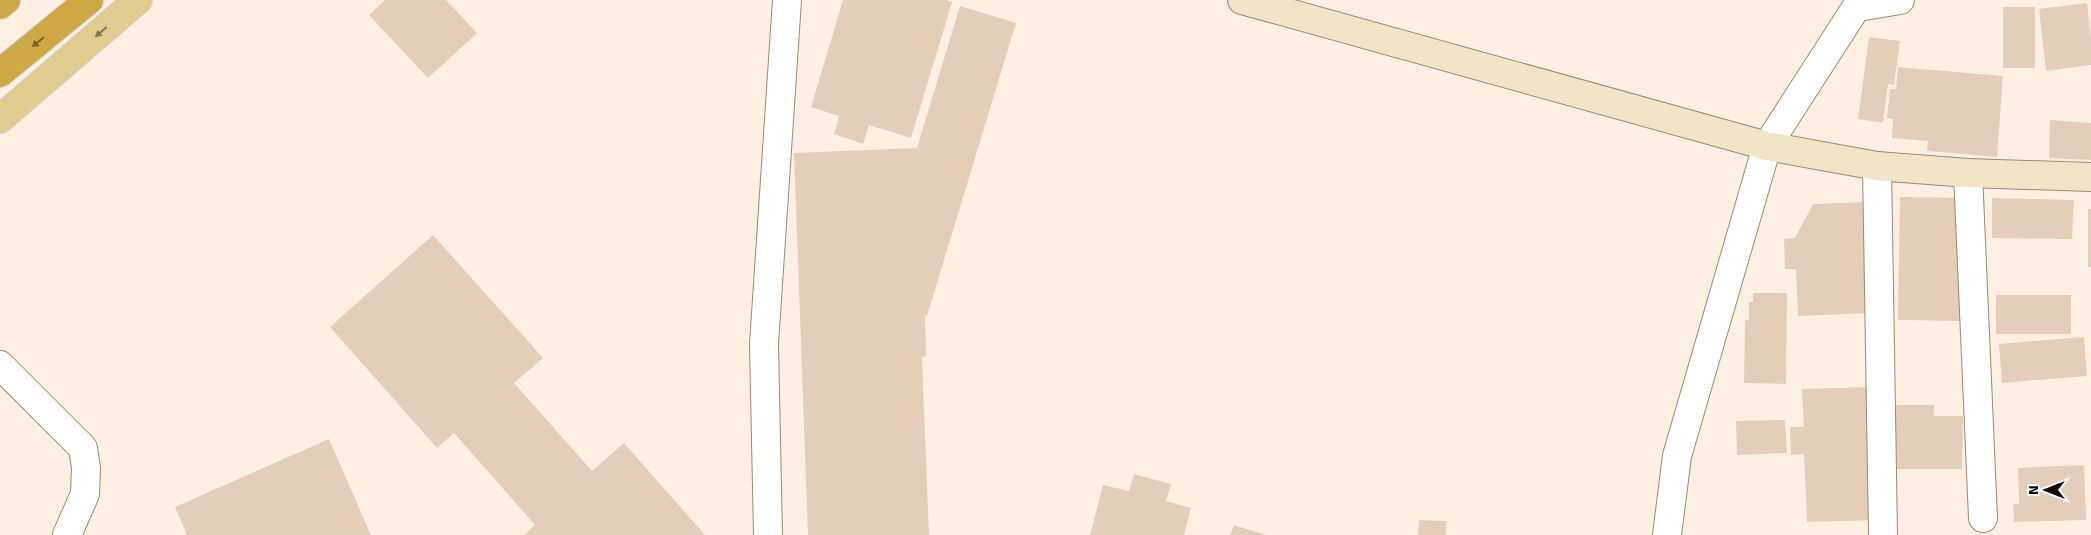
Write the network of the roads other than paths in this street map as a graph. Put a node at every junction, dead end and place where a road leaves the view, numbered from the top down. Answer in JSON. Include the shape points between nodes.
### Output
{"nodes":[{"id":1,"x":6,"y":0,"type":"edge"},
{"id":2,"x":89,"y":0,"type":"edge"},
{"id":3,"x":138,"y":0,"type":"edge"},
{"id":4,"x":787,"y":0,"type":"edge"},
{"id":5,"x":1242,"y":0,"type":"edge"},
{"id":6,"x":1900,"y":0,"type":"edge"},
{"id":7,"x":1860,"y":4,"type":"edge"},
{"id":8,"x":0,"y":5,"type":"edge"},
{"id":9,"x":0,"y":73,"type":"edge"},
{"id":10,"x":0,"y":119,"type":"edge"},
{"id":11,"x":1767,"y":146,"type":"junction"},
{"id":12,"x":1877,"y":166,"type":"junction"},
{"id":13,"x":1968,"y":173,"type":"junction"},
{"id":14,"x":2091,"y":177,"type":"edge"},
{"id":15,"x":0,"y":365,"type":"edge"},
{"id":16,"x":1983,"y":518,"type":"dead end"},
{"id":17,"x":67,"y":535,"type":"edge"},
{"id":18,"x":768,"y":535,"type":"edge"},
{"id":19,"x":1659,"y":535,"type":"edge"},
{"id":20,"x":1883,"y":535,"type":"edge"}],
"edges":[{"from":1,"to":8,"type":"highway"},
{"from":2,"to":9,"type":"highway","one_way":true},
{"from":3,"to":10,"type":"main road","one_way":true},
{"from":4,"to":18,"type":"street","via":[[764,344]]},
{"from":5,"to":11,"type":"main road"},
{"from":6,"to":7,"type":"street"},
{"from":7,"to":11,"type":"street"},
{"from":11,"to":12,"type":"main road"},
{"from":11,"to":19,"type":"street","via":[[1677,456]]},
{"from":12,"to":13,"type":"main road"},
{"from":12,"to":20,"type":"street"},
{"from":13,"to":14,"type":"main road"},
{"from":13,"to":16,"type":"street"},
{"from":15,"to":17,"type":"street","via":[[84,448],[85,494]]}]}
